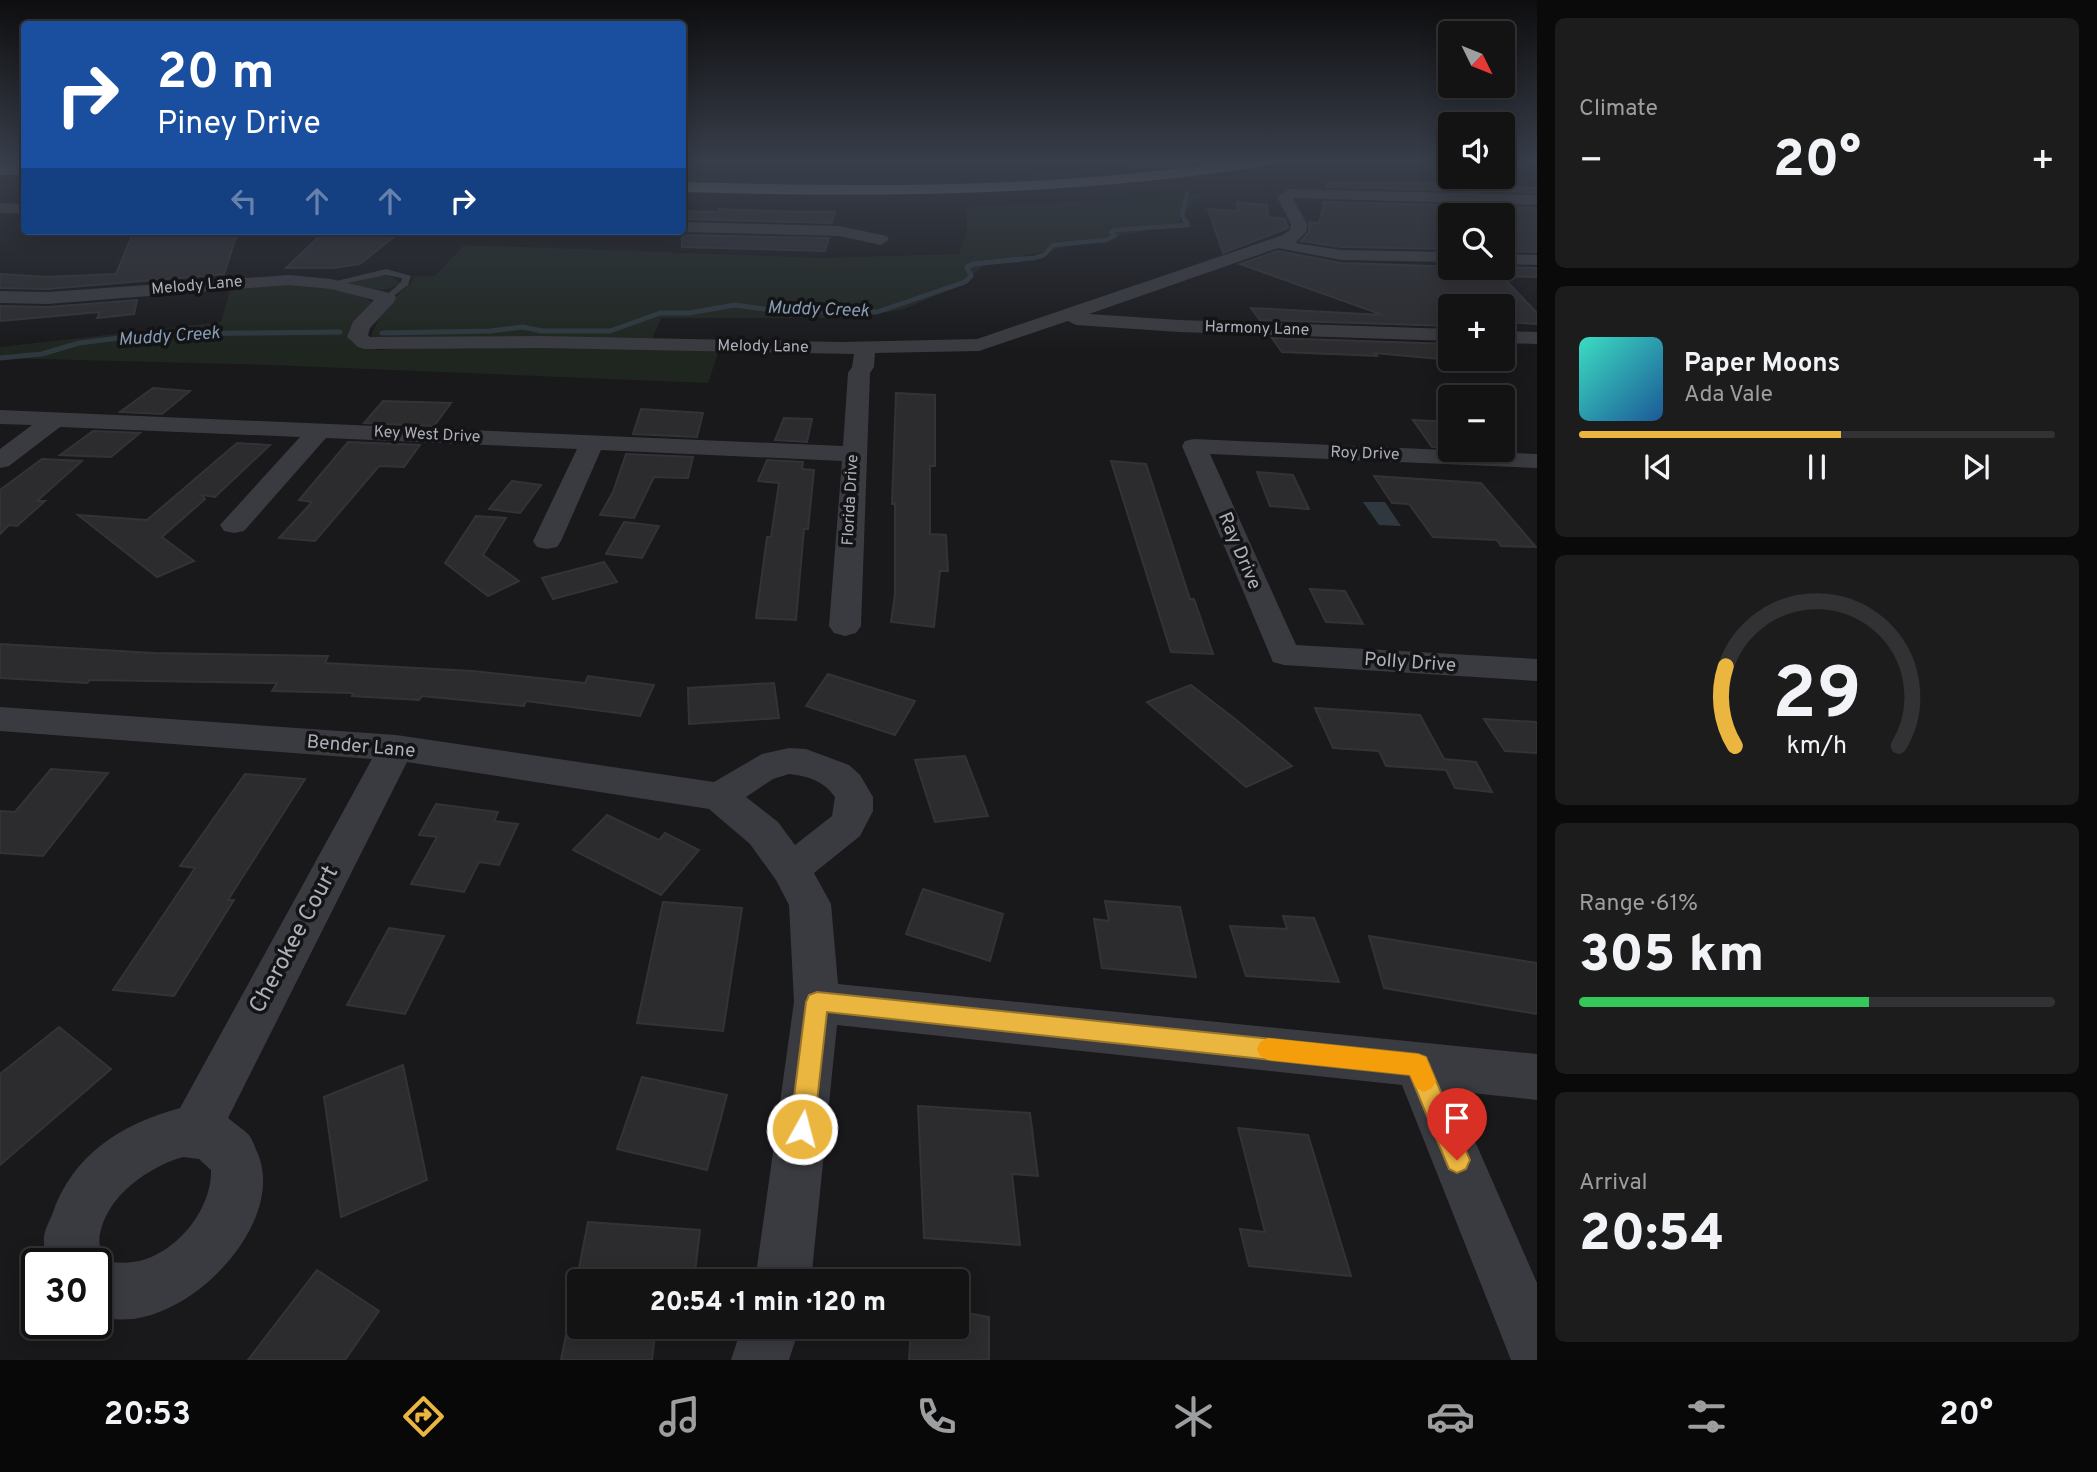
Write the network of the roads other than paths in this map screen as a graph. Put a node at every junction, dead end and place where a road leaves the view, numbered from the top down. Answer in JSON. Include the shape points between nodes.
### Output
{"nodes":[{"id":1,"x":1299,"y":223,"type":"edge"},
{"id":2,"x":686,"y":227,"type":"edge"},
{"id":3,"x":881,"y":240,"type":"dead end"},
{"id":4,"x":1277,"y":243,"type":"junction"},
{"id":5,"x":1438,"y":257,"type":"edge"},
{"id":6,"x":1515,"y":259,"type":"edge"},
{"id":7,"x":1537,"y":260,"type":"edge"},
{"id":8,"x":328,"y":284,"type":"junction"},
{"id":9,"x":0,"y":297,"type":"edge"},
{"id":10,"x":387,"y":298,"type":"junction"},
{"id":11,"x":1063,"y":317,"type":"junction"},
{"id":12,"x":1438,"y":335,"type":"edge"},
{"id":13,"x":1515,"y":337,"type":"edge"},
{"id":14,"x":1537,"y":338,"type":"edge"},
{"id":15,"x":862,"y":361,"type":"junction"},
{"id":16,"x":0,"y":417,"type":"edge"},
{"id":17,"x":55,"y":419,"type":"junction"},
{"id":18,"x":320,"y":430,"type":"junction"},
{"id":19,"x":592,"y":443,"type":"junction"},
{"id":20,"x":1194,"y":446,"type":"joint"},
{"id":21,"x":853,"y":454,"type":"junction"},
{"id":22,"x":0,"y":461,"type":"edge"},
{"id":23,"x":1537,"y":461,"type":"edge"},
{"id":24,"x":234,"y":525,"type":"dead end"},
{"id":25,"x":547,"y":541,"type":"dead end"},
{"id":26,"x":845,"y":626,"type":"dead end"},
{"id":27,"x":1284,"y":655,"type":"joint"},
{"id":28,"x":1537,"y":670,"type":"edge"},
{"id":29,"x":0,"y":719,"type":"edge"},
{"id":30,"x":396,"y":748,"type":"junction"},
{"id":31,"x":720,"y":797,"type":"junction"},
{"id":32,"x":800,"y":886,"type":"junction"},
{"id":33,"x":817,"y":1002,"type":"junction"},
{"id":34,"x":1418,"y":1065,"type":"junction"},
{"id":35,"x":1537,"y":1077,"type":"edge"},
{"id":36,"x":194,"y":1133,"type":"junction"},
{"id":37,"x":72,"y":1248,"type":"edge"},
{"id":38,"x":784,"y":1269,"type":"edge"},
{"id":39,"x":112,"y":1290,"type":"edge"},
{"id":40,"x":767,"y":1339,"type":"edge"},
{"id":41,"x":1537,"y":1351,"type":"edge"},
{"id":42,"x":760,"y":1360,"type":"edge"}],
"edges":[{"from":1,"to":4,"type":"street","via":[[1298,232]]},
{"from":2,"to":3,"type":"street","via":[[839,231]]},
{"from":4,"to":5,"type":"street","via":[[1329,254]]},
{"from":4,"to":11,"type":"street"},
{"from":6,"to":7,"type":"street"},
{"from":8,"to":9,"type":"street","name":"Melody Lane","via":[[263,281],[48,298]]},
{"from":8,"to":10,"type":"street","name":"Melody Lane"},
{"from":8,"to":10,"type":"lane","via":[[386,272],[407,276]]},
{"from":10,"to":15,"type":"street","name":"Melody Lane","via":[[360,326],[358,337],[365,343],[842,348],[846,359]]},
{"from":11,"to":12,"type":"street","name":"Harmony Lane","via":[[1179,326]]},
{"from":11,"to":15,"type":"street","via":[[979,345]]},
{"from":13,"to":14,"type":"street"},
{"from":15,"to":21,"type":"street","name":"Florida Drive"},
{"from":16,"to":17,"type":"street","name":"Key West Drive"},
{"from":17,"to":18,"type":"street","name":"Key West Drive"},
{"from":17,"to":22,"type":"street"},
{"from":18,"to":19,"type":"street","name":"Key West Drive"},
{"from":18,"to":24,"type":"street"},
{"from":19,"to":21,"type":"street","name":"Key West Drive"},
{"from":19,"to":25,"type":"street"},
{"from":20,"to":23,"type":"street","name":"Roy Drive"},
{"from":20,"to":27,"type":"street","name":"Ray Drive"},
{"from":21,"to":26,"type":"street","name":"Florida Drive"},
{"from":27,"to":28,"type":"street","name":"Polly Drive"},
{"from":29,"to":30,"type":"street","name":"Bender Lane"},
{"from":30,"to":31,"type":"street","name":"Bender Lane"},
{"from":30,"to":36,"type":"street","name":"Cherokee Court"},
{"from":31,"to":32,"type":"street","via":[[764,834]]},
{"from":31,"to":32,"type":"street","via":[[775,763],[797,760],[823,765],[840,776],[852,794],[853,810]]},
{"from":32,"to":33,"type":"street"},
{"from":33,"to":34,"type":"street"},
{"from":33,"to":38,"type":"street"},
{"from":34,"to":35,"type":"street"},
{"from":34,"to":41,"type":"street"},
{"from":36,"to":37,"type":"street","via":[[166,1136],[137,1148],[110,1169],[87,1195],[74,1225]]},
{"from":36,"to":39,"type":"street","via":[[217,1139],[233,1154],[238,1178],[233,1206],[217,1236],[192,1262],[161,1282]]},
{"from":40,"to":42,"type":"street"}]}
